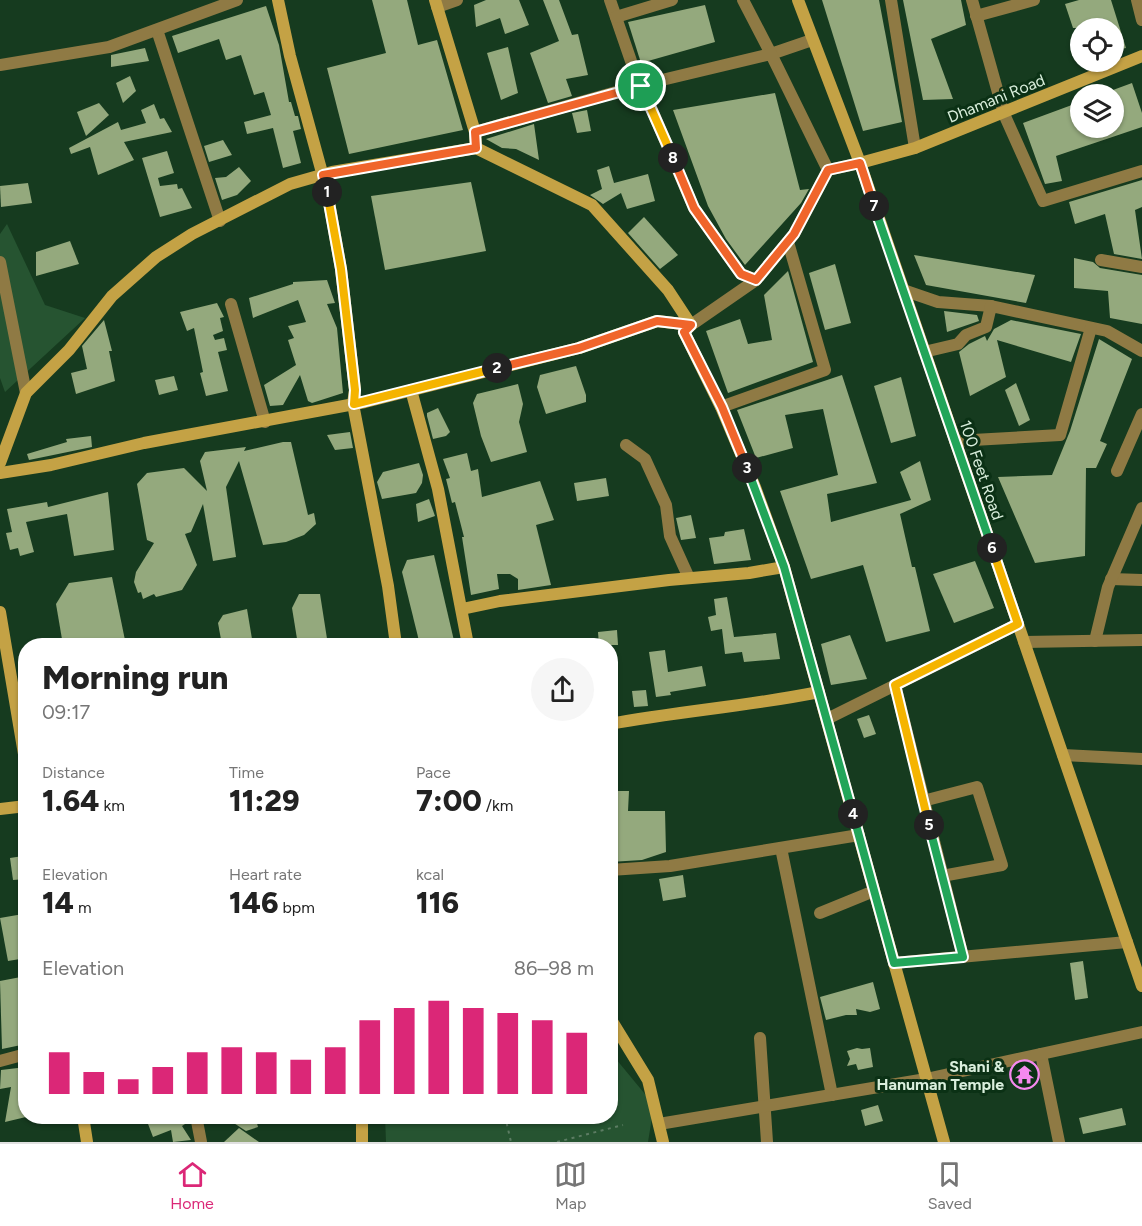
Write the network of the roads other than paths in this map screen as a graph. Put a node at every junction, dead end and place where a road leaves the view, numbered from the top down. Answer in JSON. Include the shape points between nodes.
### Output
{"nodes":[{"id":1,"x":237,"y":0,"type":"edge"},
{"id":2,"x":278,"y":0,"type":"edge"},
{"id":3,"x":457,"y":0,"type":"edge"},
{"id":4,"x":610,"y":0,"type":"edge"},
{"id":5,"x":672,"y":0,"type":"edge"},
{"id":6,"x":742,"y":0,"type":"edge"},
{"id":7,"x":798,"y":0,"type":"edge"},
{"id":8,"x":891,"y":0,"type":"edge"},
{"id":9,"x":972,"y":0,"type":"edge"},
{"id":10,"x":1034,"y":0,"type":"edge"},
{"id":11,"x":1137,"y":0,"type":"edge"},
{"id":12,"x":436,"y":4,"type":"edge"},
{"id":13,"x":976,"y":16,"type":"junction"},
{"id":14,"x":616,"y":17,"type":"junction"},
{"id":15,"x":1142,"y":20,"type":"edge"},
{"id":16,"x":157,"y":30,"type":"junction"},
{"id":17,"x":812,"y":40,"type":"junction"},
{"id":18,"x":771,"y":54,"type":"junction"},
{"id":19,"x":1142,"y":56,"type":"edge"},
{"id":20,"x":0,"y":65,"type":"edge"},
{"id":21,"x":641,"y":86,"type":"junction"},
{"id":22,"x":1004,"y":114,"type":"junction"},
{"id":23,"x":475,"y":132,"type":"junction"},
{"id":24,"x":476,"y":148,"type":"junction"},
{"id":25,"x":915,"y":148,"type":"junction"},
{"id":26,"x":860,"y":163,"type":"junction"},
{"id":27,"x":828,"y":170,"type":"junction"},
{"id":28,"x":1142,"y":171,"type":"edge"},
{"id":29,"x":323,"y":175,"type":"junction"},
{"id":30,"x":220,"y":221,"type":"junction"},
{"id":31,"x":788,"y":242,"type":"junction"},
{"id":32,"x":1101,"y":260,"type":"dead end"},
{"id":33,"x":0,"y":262,"type":"edge"},
{"id":34,"x":1142,"y":267,"type":"edge"},
{"id":35,"x":756,"y":280,"type":"junction"},
{"id":36,"x":903,"y":290,"type":"junction"},
{"id":37,"x":231,"y":304,"type":"dead end"},
{"id":38,"x":992,"y":306,"type":"junction"},
{"id":39,"x":691,"y":325,"type":"junction"},
{"id":40,"x":1091,"y":328,"type":"junction"},
{"id":41,"x":1142,"y":351,"type":"edge"},
{"id":42,"x":924,"y":352,"type":"junction"},
{"id":43,"x":411,"y":390,"type":"junction"},
{"id":44,"x":26,"y":393,"type":"junction"},
{"id":45,"x":354,"y":404,"type":"junction"},
{"id":46,"x":722,"y":407,"type":"junction"},
{"id":47,"x":1142,"y":414,"type":"edge"},
{"id":48,"x":265,"y":422,"type":"junction"},
{"id":49,"x":955,"y":441,"type":"junction"},
{"id":50,"x":626,"y":445,"type":"dead end"},
{"id":51,"x":0,"y":464,"type":"edge"},
{"id":52,"x":1117,"y":471,"type":"dead end"},
{"id":53,"x":0,"y":473,"type":"edge"},
{"id":54,"x":1142,"y":508,"type":"edge"},
{"id":55,"x":1137,"y":531,"type":"edge"},
{"id":56,"x":784,"y":567,"type":"junction"},
{"id":57,"x":689,"y":578,"type":"junction"},
{"id":58,"x":1111,"y":579,"type":"junction"},
{"id":59,"x":1142,"y":580,"type":"edge"},
{"id":60,"x":462,"y":609,"type":"junction"},
{"id":61,"x":0,"y":612,"type":"edge"},
{"id":62,"x":1018,"y":624,"type":"junction"},
{"id":63,"x":395,"y":638,"type":"edge"},
{"id":64,"x":467,"y":638,"type":"edge"},
{"id":65,"x":1142,"y":640,"type":"edge"},
{"id":66,"x":1095,"y":641,"type":"junction"},
{"id":67,"x":1024,"y":642,"type":"junction"},
{"id":68,"x":895,"y":685,"type":"junction"},
{"id":69,"x":819,"y":692,"type":"junction"},
{"id":70,"x":18,"y":719,"type":"edge"},
{"id":71,"x":827,"y":719,"type":"junction"},
{"id":72,"x":618,"y":723,"type":"edge"},
{"id":73,"x":1063,"y":755,"type":"junction"},
{"id":74,"x":1142,"y":759,"type":"edge"},
{"id":75,"x":923,"y":801,"type":"junction"},
{"id":76,"x":18,"y":807,"type":"edge"},
{"id":77,"x":0,"y":809,"type":"edge"},
{"id":78,"x":859,"y":835,"type":"junction"},
{"id":79,"x":781,"y":848,"type":"junction"},
{"id":80,"x":618,"y":869,"type":"edge"},
{"id":81,"x":942,"y":876,"type":"junction"},
{"id":82,"x":874,"y":891,"type":"junction"},
{"id":83,"x":820,"y":913,"type":"dead end"},
{"id":84,"x":1127,"y":942,"type":"junction"},
{"id":85,"x":963,"y":957,"type":"junction"},
{"id":86,"x":894,"y":963,"type":"junction"},
{"id":87,"x":1142,"y":986,"type":"edge"},
{"id":88,"x":618,"y":1031,"type":"edge"},
{"id":89,"x":1142,"y":1032,"type":"edge"},
{"id":90,"x":760,"y":1038,"type":"dead end"},
{"id":91,"x":1041,"y":1054,"type":"junction"},
{"id":92,"x":18,"y":1056,"type":"edge"},
{"id":93,"x":0,"y":1061,"type":"edge"},
{"id":94,"x":926,"y":1079,"type":"junction"},
{"id":95,"x":832,"y":1095,"type":"junction"},
{"id":96,"x":764,"y":1106,"type":"junction"},
{"id":97,"x":84,"y":1124,"type":"edge"},
{"id":98,"x":198,"y":1124,"type":"edge"},
{"id":99,"x":362,"y":1124,"type":"edge"},
{"id":100,"x":659,"y":1124,"type":"junction"},
{"id":101,"x":87,"y":1142,"type":"edge"},
{"id":102,"x":201,"y":1142,"type":"edge"},
{"id":103,"x":362,"y":1142,"type":"edge"},
{"id":104,"x":663,"y":1142,"type":"edge"},
{"id":105,"x":767,"y":1142,"type":"edge"},
{"id":106,"x":944,"y":1142,"type":"edge"},
{"id":107,"x":1059,"y":1142,"type":"edge"}],
"edges":[{"from":1,"to":16,"type":"street"},
{"from":2,"to":29,"type":"main road"},
{"from":3,"to":12,"type":"street"},
{"from":4,"to":14,"type":"street"},
{"from":5,"to":14,"type":"street"},
{"from":6,"to":18,"type":"street"},
{"from":7,"to":17,"type":"main road","name":"100 Feet Road"},
{"from":8,"to":25,"type":"street"},
{"from":9,"to":13,"type":"street"},
{"from":10,"to":13,"type":"street"},
{"from":11,"to":15,"type":"street"},
{"from":12,"to":23,"type":"main road"},
{"from":13,"to":22,"type":"street"},
{"from":14,"to":21,"type":"street"},
{"from":16,"to":20,"type":"street","via":[[109,47]]},
{"from":16,"to":30,"type":"street"},
{"from":17,"to":18,"type":"street"},
{"from":17,"to":26,"type":"main road","name":"100 Feet Road"},
{"from":18,"to":21,"type":"street"},
{"from":18,"to":27,"type":"street"},
{"from":19,"to":22,"type":"main road","name":"Dhamani Road"},
{"from":21,"to":23,"type":"street"},
{"from":21,"to":35,"type":"street","via":[[694,208],[741,274]]},
{"from":22,"to":25,"type":"main road","name":"Dhamani Road"},
{"from":22,"to":28,"type":"street","via":[[1043,201]]},
{"from":23,"to":24,"type":"main road"},
{"from":24,"to":29,"type":"main road"},
{"from":24,"to":39,"type":"main road","via":[[592,205],[668,290]]},
{"from":25,"to":26,"type":"main road","name":"Dhamani Road"},
{"from":26,"to":27,"type":"street"},
{"from":26,"to":36,"type":"main road","name":"100 Feet Road"},
{"from":27,"to":31,"type":"street"},
{"from":29,"to":30,"type":"main road","via":[[290,184]]},
{"from":29,"to":45,"type":"main road","via":[[341,269]]},
{"from":30,"to":44,"type":"main road","via":[[156,256],[111,296],[69,350]]},
{"from":31,"to":35,"type":"street"},
{"from":31,"to":46,"type":"street","via":[[825,370]]},
{"from":32,"to":34,"type":"street"},
{"from":33,"to":44,"type":"street"},
{"from":35,"to":39,"type":"street"},
{"from":36,"to":38,"type":"street","via":[[938,303]]},
{"from":36,"to":42,"type":"main road","name":"100 Feet Road"},
{"from":37,"to":48,"type":"street"},
{"from":38,"to":40,"type":"street"},
{"from":38,"to":42,"type":"street","via":[[986,327],[966,335],[958,344]]},
{"from":39,"to":43,"type":"main road","via":[[657,321],[579,348]]},
{"from":39,"to":46,"type":"main road","via":[[684,332]]},
{"from":40,"to":41,"type":"street","via":[[1107,331]]},
{"from":40,"to":49,"type":"street","via":[[1060,435]]},
{"from":42,"to":49,"type":"main road","name":"100 Feet Road"},
{"from":43,"to":45,"type":"main road"},
{"from":43,"to":60,"type":"main road","via":[[438,489]]},
{"from":44,"to":51,"type":"main road"},
{"from":45,"to":48,"type":"main road"},
{"from":45,"to":63,"type":"main road"},
{"from":46,"to":56,"type":"main road"},
{"from":47,"to":52,"type":"street"},
{"from":48,"to":53,"type":"main road"},
{"from":49,"to":62,"type":"main road","name":"100 Feet Road"},
{"from":50,"to":57,"type":"street","via":[[645,459],[666,505],[670,536]]},
{"from":54,"to":55,"type":"street"},
{"from":55,"to":58,"type":"street"},
{"from":56,"to":57,"type":"main road"},
{"from":56,"to":69,"type":"main road"},
{"from":57,"to":60,"type":"main road"},
{"from":58,"to":59,"type":"street"},
{"from":58,"to":66,"type":"street"},
{"from":60,"to":64,"type":"main road"},
{"from":61,"to":70,"type":"main road"},
{"from":62,"to":67,"type":"main road","name":"100 Feet Road"},
{"from":62,"to":68,"type":"street"},
{"from":65,"to":66,"type":"street"},
{"from":66,"to":67,"type":"street"},
{"from":67,"to":73,"type":"main road","name":"100 Feet Road"},
{"from":68,"to":71,"type":"street"},
{"from":68,"to":75,"type":"street"},
{"from":69,"to":71,"type":"main road"},
{"from":69,"to":72,"type":"main road"},
{"from":71,"to":78,"type":"main road"},
{"from":73,"to":74,"type":"street"},
{"from":73,"to":84,"type":"main road","name":"100 Feet Road"},
{"from":75,"to":81,"type":"street"},
{"from":75,"to":81,"type":"street","via":[[977,787],[1002,865]]},
{"from":76,"to":77,"type":"main road"},
{"from":78,"to":79,"type":"street"},
{"from":78,"to":82,"type":"main road"},
{"from":79,"to":80,"type":"street","via":[[670,866]]},
{"from":79,"to":95,"type":"street"},
{"from":81,"to":85,"type":"street"},
{"from":82,"to":83,"type":"street"},
{"from":82,"to":86,"type":"main road"},
{"from":84,"to":85,"type":"street"},
{"from":84,"to":87,"type":"main road","name":"100 Feet Road"},
{"from":85,"to":86,"type":"street"},
{"from":86,"to":94,"type":"main road"},
{"from":88,"to":100,"type":"main road","via":[[648,1080]]},
{"from":89,"to":91,"type":"street"},
{"from":90,"to":96,"type":"street"},
{"from":91,"to":94,"type":"street"},
{"from":91,"to":107,"type":"street"},
{"from":92,"to":93,"type":"street"},
{"from":94,"to":95,"type":"street"},
{"from":94,"to":106,"type":"main road"},
{"from":95,"to":96,"type":"street"},
{"from":96,"to":100,"type":"street"},
{"from":96,"to":105,"type":"street"},
{"from":97,"to":101,"type":"main road"},
{"from":98,"to":102,"type":"street"},
{"from":99,"to":103,"type":"main road"},
{"from":100,"to":104,"type":"main road"}]}
